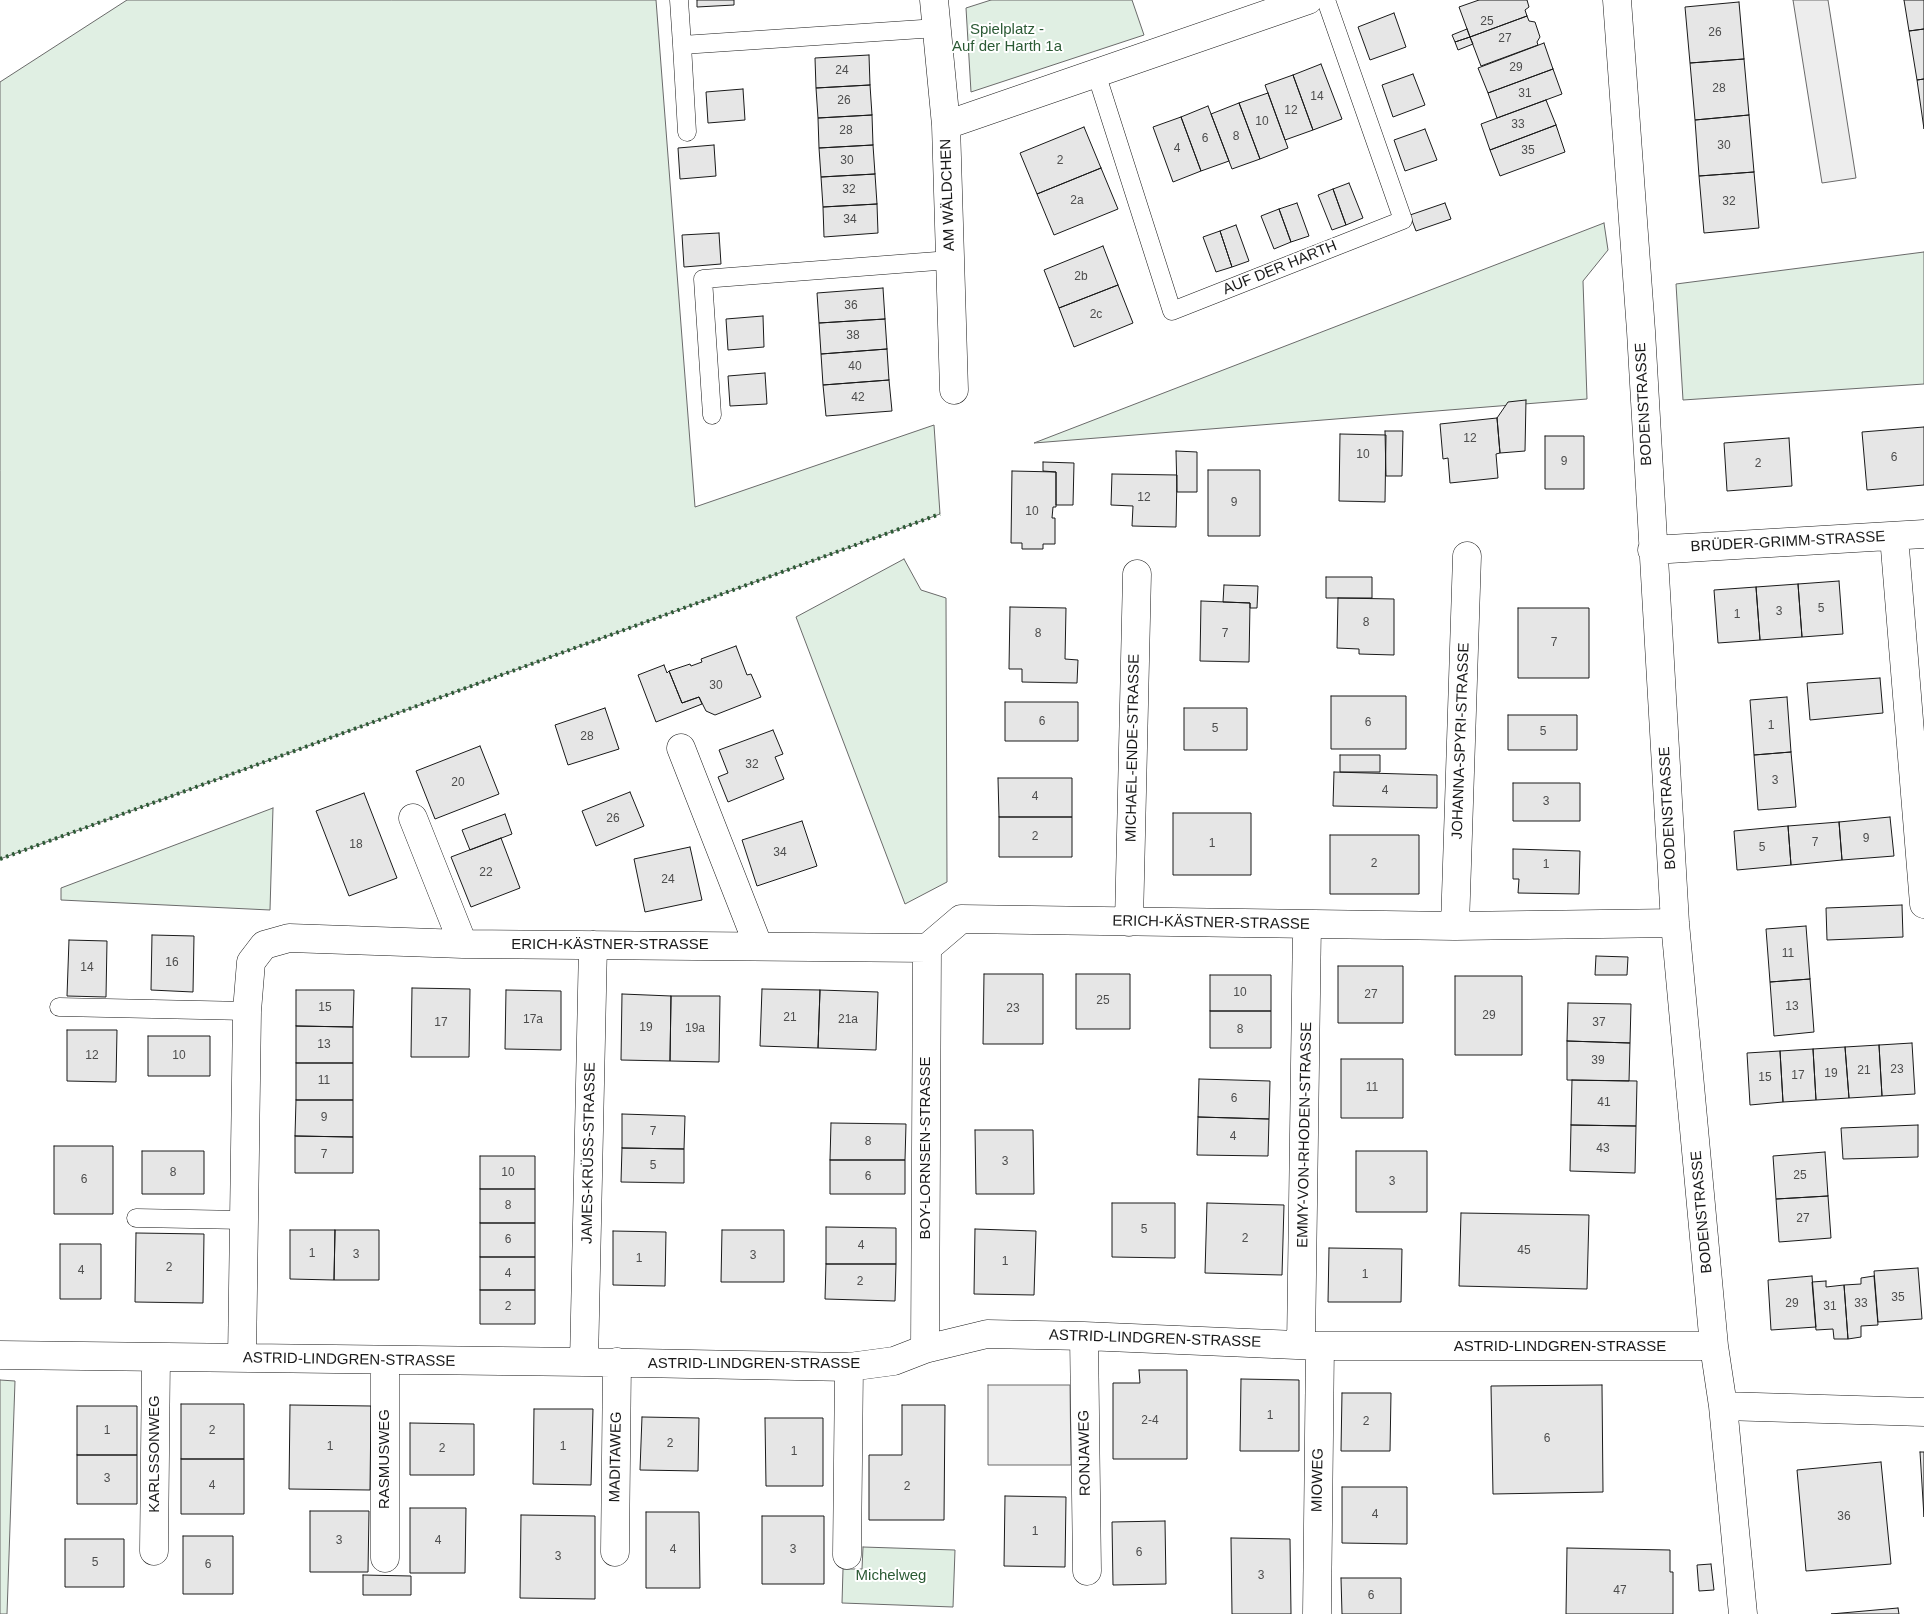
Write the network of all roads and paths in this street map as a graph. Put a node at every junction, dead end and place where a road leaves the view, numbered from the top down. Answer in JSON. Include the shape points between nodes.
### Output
{"nodes":[{"id":1,"x":679,"y":0,"type":"edge"},
{"id":2,"x":934,"y":0,"type":"edge"},
{"id":3,"x":1308,"y":0,"type":"edge"},
{"id":4,"x":1326,"y":0,"type":"edge"},
{"id":5,"x":1618,"y":0,"type":"edge"},
{"id":6,"x":937,"y":28,"type":"junction"},
{"id":7,"x":682,"y":45,"type":"junction"},
{"id":8,"x":1096,"y":73,"type":"junction"},
{"id":9,"x":946,"y":126,"type":"junction"},
{"id":10,"x":687,"y":132,"type":"dead end"},
{"id":11,"x":950,"y":260,"type":"junction"},
{"id":12,"x":954,"y":390,"type":"dead end"},
{"id":13,"x":712,"y":415,"type":"dead end"},
{"id":14,"x":1924,"y":534,"type":"edge"},
{"id":15,"x":1894,"y":536,"type":"junction"},
{"id":16,"x":1652,"y":550,"type":"junction"},
{"id":17,"x":1467,"y":556,"type":"dead end"},
{"id":18,"x":1137,"y":574,"type":"dead end"},
{"id":19,"x":681,"y":748,"type":"dead end"},
{"id":20,"x":1920,"y":797,"type":"edge"},
{"id":21,"x":413,"y":818,"type":"dead end"},
{"id":22,"x":1924,"y":904,"type":"edge"},
{"id":23,"x":1129,"y":922,"type":"junction"},
{"id":24,"x":1674,"y":923,"type":"junction"},
{"id":25,"x":1307,"y":924,"type":"junction"},
{"id":26,"x":1455,"y":926,"type":"junction"},
{"id":27,"x":463,"y":944,"type":"junction"},
{"id":28,"x":593,"y":945,"type":"junction"},
{"id":29,"x":758,"y":945,"type":"junction"},
{"id":30,"x":927,"y":948,"type":"junction"},
{"id":31,"x":58,"y":1007,"type":"dead end"},
{"id":32,"x":247,"y":1011,"type":"junction"},
{"id":33,"x":136,"y":1218,"type":"dead end"},
{"id":34,"x":244,"y":1220,"type":"junction"},
{"id":35,"x":1084,"y":1336,"type":"junction"},
{"id":36,"x":1311,"y":1345,"type":"junction"},
{"id":37,"x":1714,"y":1346,"type":"junction"},
{"id":38,"x":924,"y":1349,"type":"junction"},
{"id":39,"x":0,"y":1355,"type":"edge"},
{"id":40,"x":156,"y":1357,"type":"junction"},
{"id":41,"x":242,"y":1358,"type":"junction"},
{"id":42,"x":385,"y":1360,"type":"junction"},
{"id":43,"x":584,"y":1362,"type":"junction"},
{"id":44,"x":617,"y":1362,"type":"junction"},
{"id":45,"x":849,"y":1367,"type":"junction"},
{"id":46,"x":1723,"y":1406,"type":"junction"},
{"id":47,"x":1924,"y":1412,"type":"edge"},
{"id":48,"x":154,"y":1551,"type":"dead end"},
{"id":49,"x":615,"y":1552,"type":"dead end"},
{"id":50,"x":847,"y":1555,"type":"dead end"},
{"id":51,"x":385,"y":1558,"type":"dead end"},
{"id":52,"x":1086,"y":1571,"type":"dead end"},
{"id":53,"x":1317,"y":1614,"type":"edge"},
{"id":54,"x":1743,"y":1614,"type":"edge"}],
"edges":[{"from":1,"to":7,"type":"lane"},
{"from":2,"to":6,"type":"street","name":"AM WÄLDCHEN"},
{"from":3,"to":8,"type":"street"},
{"from":4,"to":8,"type":"lane","name":"AUF DER HARTH","via":[[1403,220],[1172,311]]},
{"from":5,"to":16,"type":"street","name":"BODENSTRASSE","via":[[1641,331]]},
{"from":6,"to":7,"type":"lane"},
{"from":6,"to":9,"type":"street","name":"AM WÄLDCHEN"},
{"from":7,"to":10,"type":"lane"},
{"from":8,"to":9,"type":"street"},
{"from":9,"to":11,"type":"street","name":"AM WÄLDCHEN"},
{"from":11,"to":12,"type":"street","name":"AM WÄLDCHEN"},
{"from":11,"to":13,"type":"lane","via":[[703,279]]},
{"from":14,"to":15,"type":"street","name":"BRÜDER-GRIMM-STRASSE"},
{"from":15,"to":16,"type":"street","name":"BRÜDER-GRIMM-STRASSE"},
{"from":15,"to":20,"type":"street"},
{"from":16,"to":24,"type":"street","name":"BODENSTRASSE"},
{"from":17,"to":26,"type":"street","name":"JOHANNA-SPYRI-STRASSE"},
{"from":18,"to":23,"type":"street","name":"MICHAEL-ENDE-STRASSE"},
{"from":19,"to":29,"type":"street"},
{"from":20,"to":22,"type":"street"},
{"from":21,"to":27,"type":"street"},
{"from":23,"to":25,"type":"street","name":"ERICH-KÄSTNER-STRASSE"},
{"from":23,"to":30,"type":"street","name":"ERICH-KÄSTNER-STRASSE","via":[[961,919]]},
{"from":24,"to":26,"type":"street","name":"ERICH-KÄSTNER-STRASSE"},
{"from":24,"to":37,"type":"street","name":"BODENSTRASSE"},
{"from":25,"to":26,"type":"street","name":"ERICH-KÄSTNER-STRASSE"},
{"from":25,"to":36,"type":"street","name":"EMMY-VON-RHODEN-STRASSE"},
{"from":27,"to":28,"type":"street","name":"ERICH-KÄSTNER-STRASSE"},
{"from":27,"to":32,"type":"street","name":"ERICH-KÄSTNER-STRASSE","via":[[289,938],[264,945],[251,962]]},
{"from":28,"to":29,"type":"street","name":"ERICH-KÄSTNER-STRASSE"},
{"from":28,"to":43,"type":"street","name":"JAMES-KRÜSS-STRASSE"},
{"from":29,"to":30,"type":"street","name":"ERICH-KÄSTNER-STRASSE"},
{"from":30,"to":38,"type":"street","name":"BOY-LORNSEN-STRASSE"},
{"from":31,"to":32,"type":"lane"},
{"from":32,"to":34,"type":"street","name":"ERICH-KÄSTNER-STRASSE"},
{"from":33,"to":34,"type":"lane"},
{"from":34,"to":41,"type":"street","name":"ERICH-KÄSTNER-STRASSE"},
{"from":35,"to":36,"type":"street","name":"ASTRID-LINDGREN-STRASSE"},
{"from":35,"to":38,"type":"street","name":"ASTRID-LINDGREN-STRASSE","via":[[987,1334]]},
{"from":35,"to":52,"type":"street","name":"RONJAWEG"},
{"from":36,"to":37,"type":"street","name":"ASTRID-LINDGREN-STRASSE"},
{"from":36,"to":53,"type":"street","name":"MIOWEG"},
{"from":37,"to":46,"type":"street","name":"BODENSTRASSE"},
{"from":38,"to":45,"type":"street","name":"ASTRID-LINDGREN-STRASSE","via":[[894,1361]]},
{"from":39,"to":40,"type":"street","name":"ASTRID-LINDGREN-STRASSE"},
{"from":40,"to":41,"type":"street","name":"ASTRID-LINDGREN-STRASSE"},
{"from":40,"to":48,"type":"street","name":"KARLSSONWEG"},
{"from":41,"to":42,"type":"street","name":"ASTRID-LINDGREN-STRASSE"},
{"from":42,"to":43,"type":"street","name":"ASTRID-LINDGREN-STRASSE"},
{"from":42,"to":51,"type":"street","name":"RASMUSWEG"},
{"from":43,"to":44,"type":"street","name":"ASTRID-LINDGREN-STRASSE"},
{"from":44,"to":45,"type":"street","name":"ASTRID-LINDGREN-STRASSE"},
{"from":44,"to":49,"type":"street","name":"MADITAWEG"},
{"from":45,"to":50,"type":"street"},
{"from":46,"to":47,"type":"street"},
{"from":46,"to":54,"type":"street","name":"BODENSTRASSE"}]}
